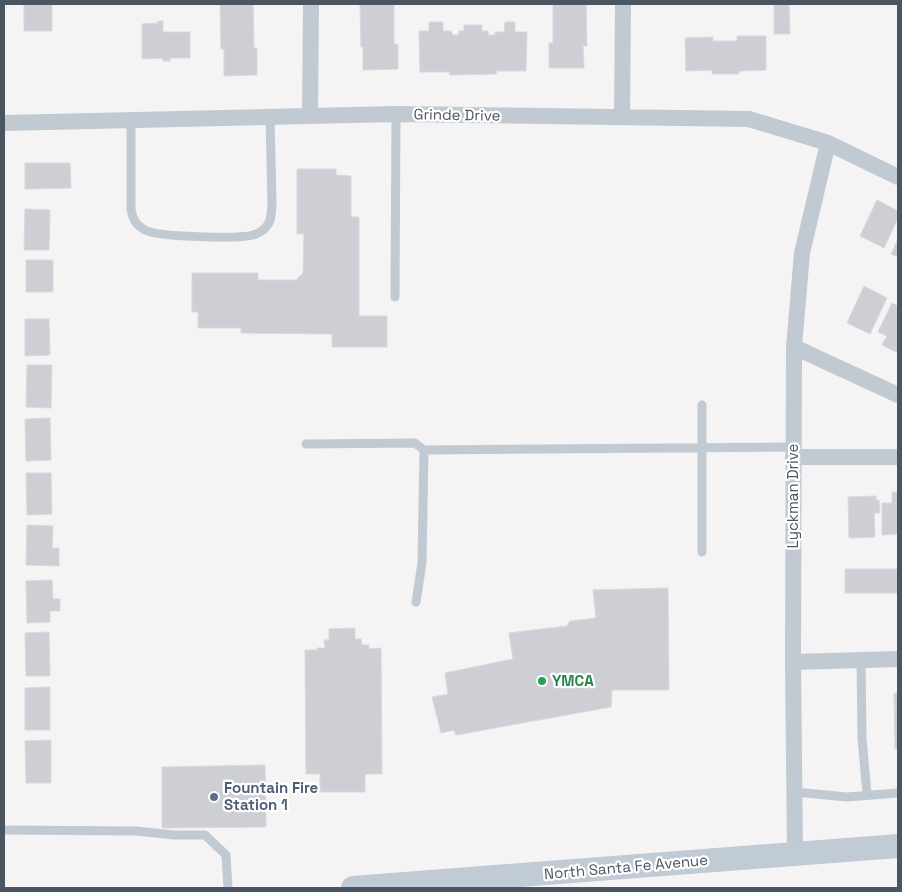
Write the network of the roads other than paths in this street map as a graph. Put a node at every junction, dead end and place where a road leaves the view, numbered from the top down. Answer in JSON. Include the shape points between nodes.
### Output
{"nodes":[{"id":1,"x":311,"y":4,"type":"edge"},
{"id":2,"x":624,"y":4,"type":"edge"},
{"id":3,"x":396,"y":114,"type":"junction"},
{"id":4,"x":310,"y":115,"type":"junction"},
{"id":5,"x":270,"y":116,"type":"junction"},
{"id":6,"x":622,"y":117,"type":"junction"},
{"id":7,"x":131,"y":120,"type":"junction"},
{"id":8,"x":4,"y":123,"type":"edge"},
{"id":9,"x":828,"y":143,"type":"junction"},
{"id":10,"x":898,"y":176,"type":"edge"},
{"id":11,"x":395,"y":297,"type":"dead end"},
{"id":12,"x":794,"y":347,"type":"junction"},
{"id":13,"x":898,"y":395,"type":"edge"},
{"id":14,"x":702,"y":405,"type":"dead end"},
{"id":15,"x":306,"y":444,"type":"dead end"},
{"id":16,"x":702,"y":448,"type":"junction"},
{"id":17,"x":424,"y":450,"type":"junction"},
{"id":18,"x":793,"y":452,"type":"junction"},
{"id":19,"x":898,"y":457,"type":"edge"},
{"id":20,"x":702,"y":552,"type":"dead end"},
{"id":21,"x":416,"y":602,"type":"dead end"},
{"id":22,"x":898,"y":659,"type":"edge"},
{"id":23,"x":861,"y":660,"type":"junction"},
{"id":24,"x":793,"y":662,"type":"junction"},
{"id":25,"x":795,"y":792,"type":"junction"},
{"id":26,"x":898,"y":792,"type":"edge"},
{"id":27,"x":868,"y":795,"type":"junction"},
{"id":28,"x":4,"y":830,"type":"edge"},
{"id":29,"x":898,"y":846,"type":"edge"},
{"id":30,"x":796,"y":854,"type":"junction"},
{"id":31,"x":228,"y":888,"type":"edge"},
{"id":32,"x":353,"y":888,"type":"edge"}],
"edges":[{"from":1,"to":4,"type":"street"},
{"from":2,"to":6,"type":"street"},
{"from":3,"to":4,"type":"street","name":"Grinde Drive"},
{"from":3,"to":6,"type":"street","name":"Grinde Drive"},
{"from":3,"to":11,"type":"lane"},
{"from":4,"to":5,"type":"street","name":"Grinde Drive"},
{"from":5,"to":7,"type":"street","name":"Grinde Drive"},
{"from":5,"to":7,"type":"lane","via":[[271,219],[266,228],[254,235],[229,237],[161,234],[147,231],[133,219]]},
{"from":6,"to":9,"type":"street","name":"Grinde Drive","via":[[750,119]]},
{"from":7,"to":8,"type":"street","name":"Grinde Drive"},
{"from":9,"to":10,"type":"street","name":"Grinde Drive"},
{"from":9,"to":12,"type":"street","name":"Lyckman Drive","via":[[802,253]]},
{"from":12,"to":13,"type":"street"},
{"from":12,"to":18,"type":"street","name":"Lyckman Drive"},
{"from":14,"to":16,"type":"lane"},
{"from":15,"to":17,"type":"lane","via":[[415,443]]},
{"from":16,"to":17,"type":"lane"},
{"from":16,"to":18,"type":"lane"},
{"from":16,"to":20,"type":"lane"},
{"from":17,"to":21,"type":"lane","via":[[422,563]]},
{"from":18,"to":19,"type":"street"},
{"from":18,"to":24,"type":"street","name":"Lyckman Drive"},
{"from":22,"to":23,"type":"street"},
{"from":23,"to":24,"type":"street"},
{"from":23,"to":27,"type":"lane","via":[[862,738]]},
{"from":24,"to":25,"type":"street","name":"Lyckman Drive"},
{"from":25,"to":27,"type":"lane","via":[[847,797]]},
{"from":25,"to":30,"type":"street","name":"Lyckman Drive"},
{"from":26,"to":27,"type":"lane"},
{"from":28,"to":31,"type":"lane","via":[[206,835],[226,855]]},
{"from":29,"to":30,"type":"main road","name":"North Santa Fe Avenue"},
{"from":30,"to":32,"type":"main road","name":"North Santa Fe Avenue"}]}
